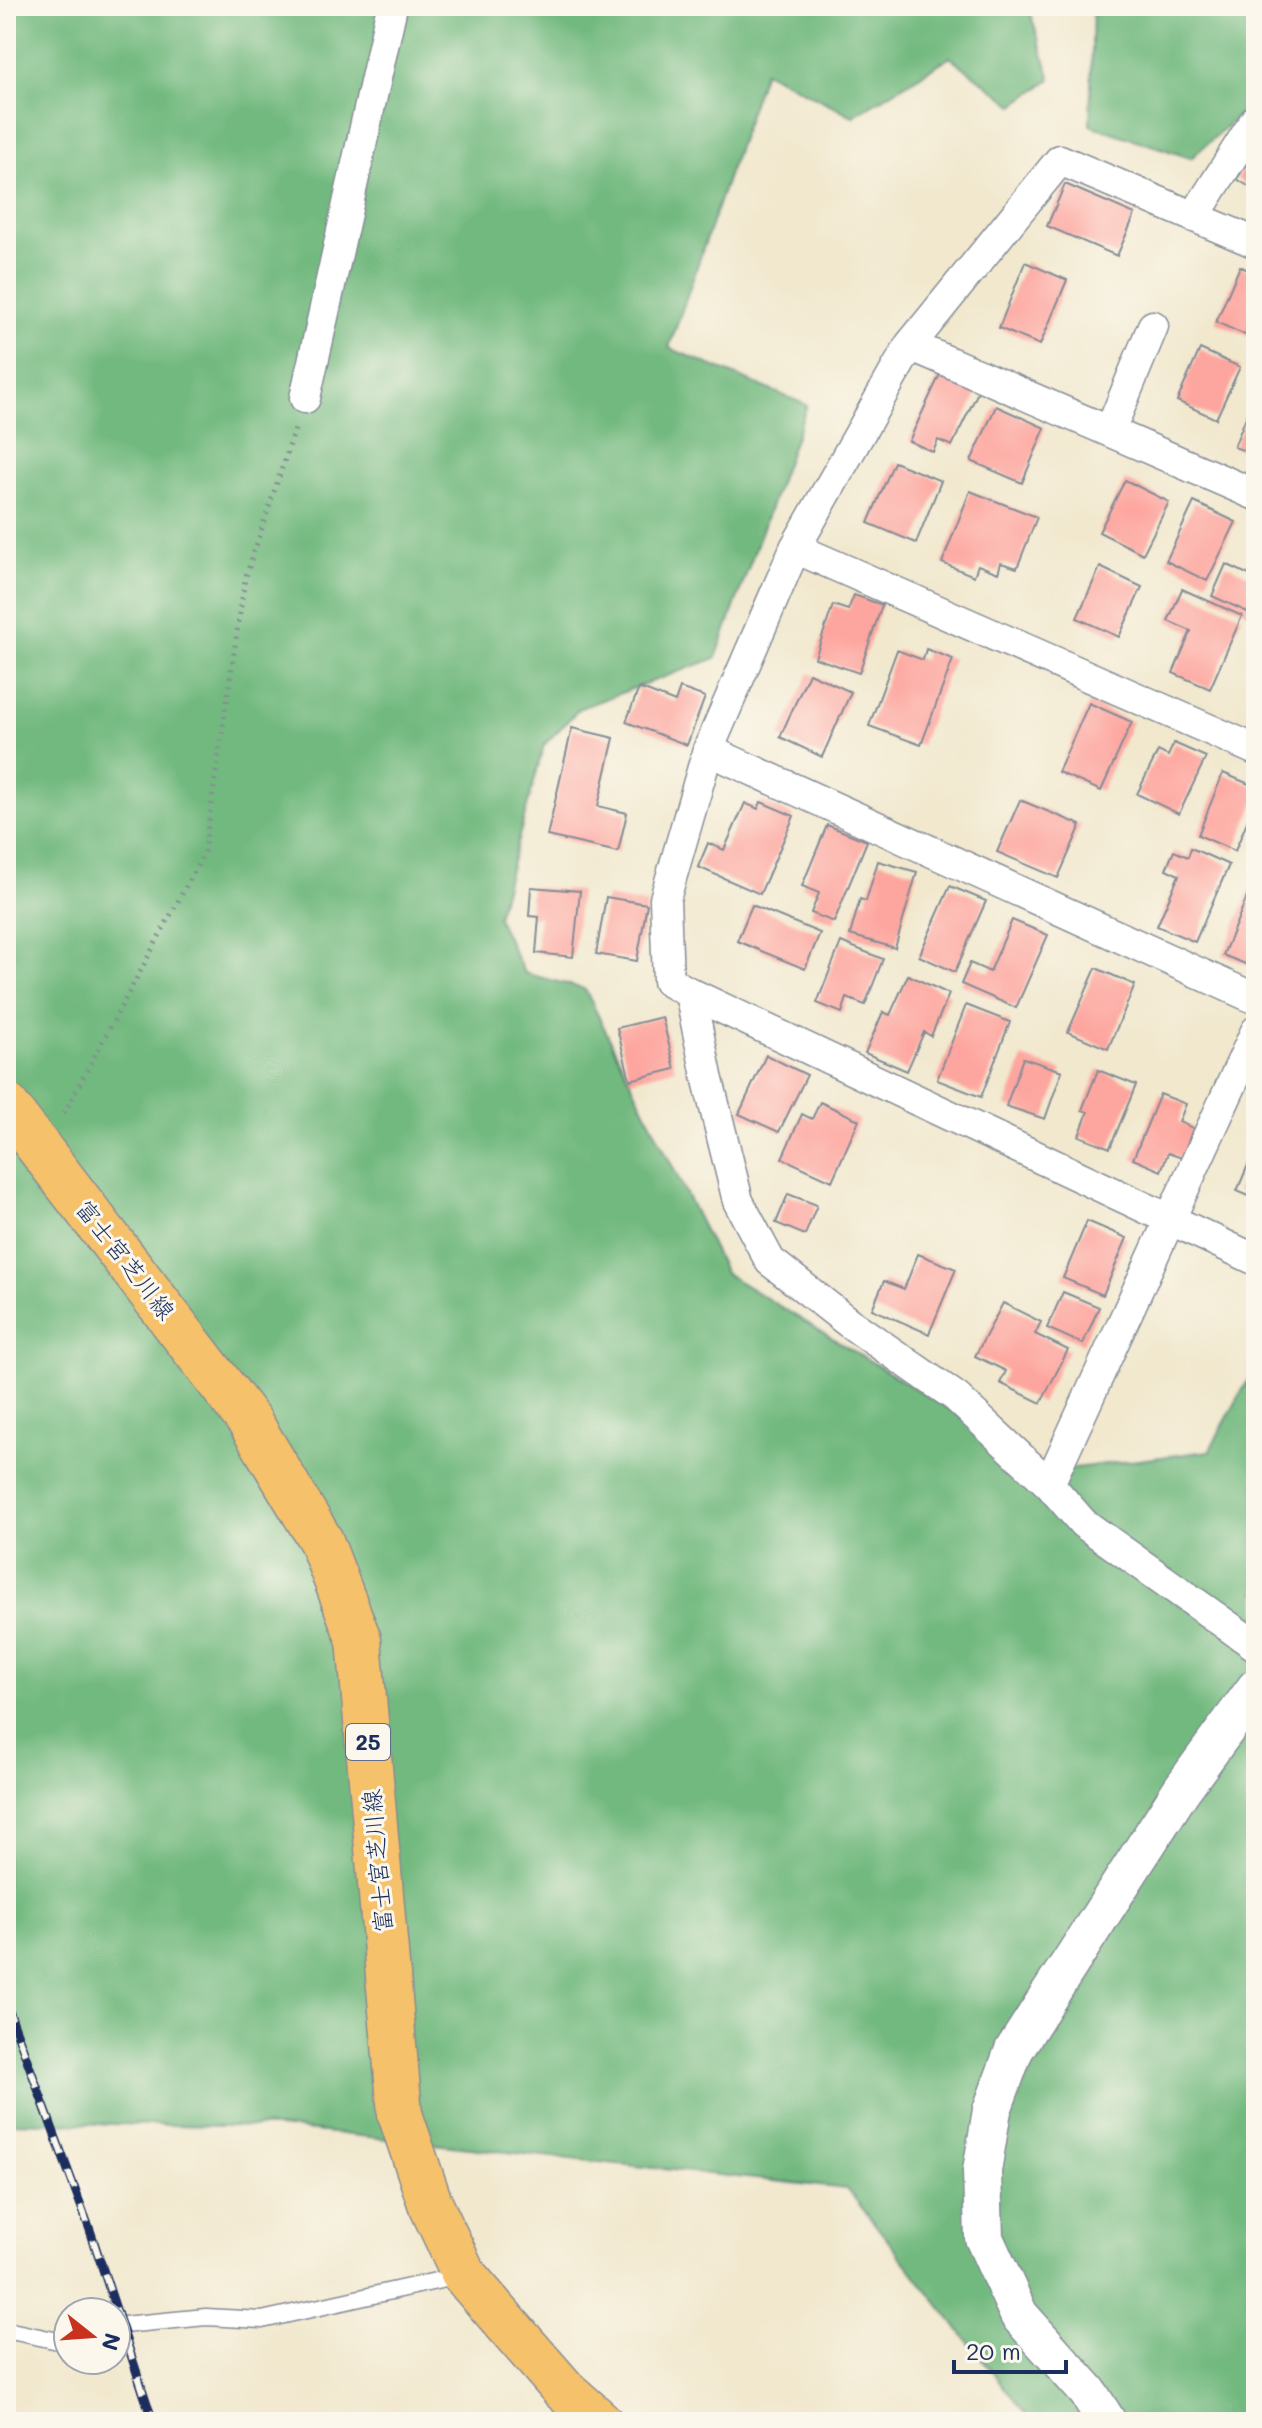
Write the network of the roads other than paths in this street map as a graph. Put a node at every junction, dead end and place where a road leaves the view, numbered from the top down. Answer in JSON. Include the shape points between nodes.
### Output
{"nodes":[{"id":1,"x":392,"y":6,"type":"edge"},
{"id":2,"x":1256,"y":119,"type":"edge"},
{"id":3,"x":1194,"y":217,"type":"junction"},
{"id":4,"x":1256,"y":243,"type":"edge"},
{"id":5,"x":1153,"y":326,"type":"dead end"},
{"id":6,"x":910,"y":345,"type":"junction"},
{"id":7,"x":305,"y":398,"type":"road end"},
{"id":8,"x":1110,"y":431,"type":"junction"},
{"id":9,"x":1256,"y":495,"type":"edge"},
{"id":10,"x":795,"y":548,"type":"junction"},
{"id":11,"x":708,"y":750,"type":"junction"},
{"id":12,"x":1256,"y":750,"type":"edge"},
{"id":13,"x":690,"y":993,"type":"junction"},
{"id":14,"x":1256,"y":999,"type":"edge"},
{"id":15,"x":1256,"y":1031,"type":"edge"},
{"id":16,"x":6,"y":1105,"type":"edge"},
{"id":17,"x":1171,"y":1220,"type":"junction"},
{"id":18,"x":1256,"y":1260,"type":"edge"},
{"id":19,"x":1049,"y":1484,"type":"junction"},
{"id":20,"x":1256,"y":1646,"type":"edge"},
{"id":21,"x":1256,"y":1688,"type":"edge"},
{"id":22,"x":464,"y":2275,"type":"junction"},
{"id":23,"x":132,"y":2324,"type":"edge"},
{"id":24,"x":6,"y":2330,"type":"edge"},
{"id":25,"x":52,"y":2340,"type":"edge"},
{"id":26,"x":600,"y":2422,"type":"edge"},
{"id":27,"x":1107,"y":2422,"type":"edge"}],
"edges":[{"from":1,"to":7,"type":"street"},
{"from":2,"to":3,"type":"street"},
{"from":3,"to":4,"type":"street"},
{"from":3,"to":6,"type":"street","via":[[1060,160]]},
{"from":5,"to":8,"type":"street"},
{"from":6,"to":8,"type":"street"},
{"from":6,"to":10,"type":"street"},
{"from":8,"to":9,"type":"street"},
{"from":10,"to":11,"type":"street"},
{"from":10,"to":12,"type":"street"},
{"from":11,"to":13,"type":"street","via":[[665,899],[668,981]]},
{"from":11,"to":14,"type":"street"},
{"from":13,"to":17,"type":"street"},
{"from":13,"to":19,"type":"street","via":[[738,1201],[770,1261],[956,1397]]},
{"from":15,"to":17,"type":"street"},
{"from":16,"to":22,"type":"main road","name":"富士宮芝川線","number":"25","via":[[250,1422],[321,1541],[359,1640],[400,2114],[430,2203]]},
{"from":17,"to":18,"type":"street"},
{"from":17,"to":19,"type":"street"},
{"from":19,"to":20,"type":"street","via":[[1083,1523]]},
{"from":21,"to":27,"type":"street","via":[[1182,1789],[1014,2050],[992,2110],[982,2171],[984,2238],[1019,2315],[1088,2392]]},
{"from":22,"to":23,"type":"lane","via":[[262,2320],[206,2317]]},
{"from":22,"to":26,"type":"main road","name":"富士宮芝川線","number":"25","via":[[564,2390]]},
{"from":24,"to":25,"type":"lane"}]}
